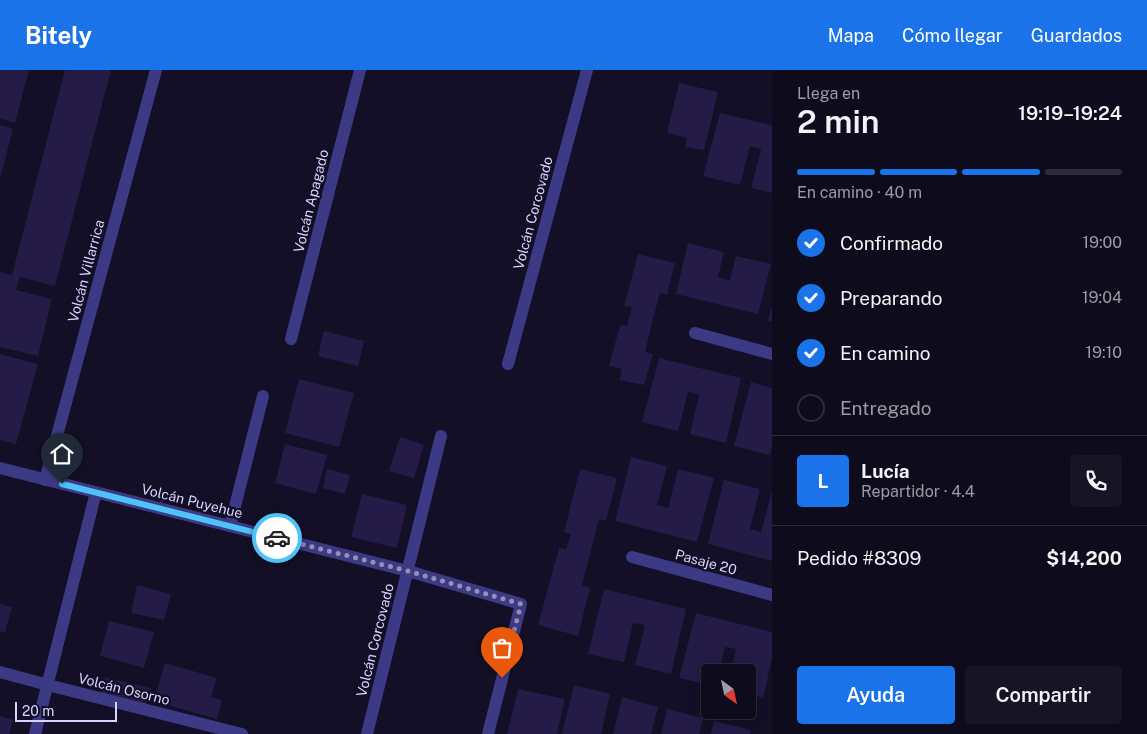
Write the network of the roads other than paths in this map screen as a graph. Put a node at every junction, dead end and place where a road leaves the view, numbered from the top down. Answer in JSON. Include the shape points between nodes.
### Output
{"nodes":[{"id":1,"x":156,"y":70,"type":"edge"},
{"id":2,"x":360,"y":70,"type":"edge"},
{"id":3,"x":587,"y":70,"type":"edge"},
{"id":4,"x":695,"y":333,"type":"dead end"},
{"id":5,"x":291,"y":339,"type":"dead end"},
{"id":6,"x":772,"y":354,"type":"edge"},
{"id":7,"x":508,"y":364,"type":"dead end"},
{"id":8,"x":263,"y":396,"type":"dead end"},
{"id":9,"x":442,"y":436,"type":"dead end"},
{"id":10,"x":0,"y":468,"type":"edge"},
{"id":11,"x":45,"y":480,"type":"junction"},
{"id":12,"x":96,"y":492,"type":"junction"},
{"id":13,"x":230,"y":526,"type":"junction"},
{"id":14,"x":632,"y":557,"type":"dead end"},
{"id":15,"x":408,"y":571,"type":"junction"},
{"id":16,"x":772,"y":595,"type":"edge"},
{"id":17,"x":0,"y":672,"type":"edge"},
{"id":18,"x":48,"y":685,"type":"junction"},
{"id":19,"x":35,"y":734,"type":"edge"},
{"id":20,"x":242,"y":734,"type":"edge"},
{"id":21,"x":367,"y":734,"type":"edge"},
{"id":22,"x":488,"y":734,"type":"edge"}],
"edges":[{"from":1,"to":11,"type":"street","name":"Volcán Villarrica"},
{"from":2,"to":5,"type":"street","name":"Volcán Apagado"},
{"from":3,"to":7,"type":"street","name":"Volcán Corcovado"},
{"from":4,"to":6,"type":"street"},
{"from":8,"to":13,"type":"street"},
{"from":9,"to":15,"type":"street","name":"Volcán Corcovado"},
{"from":10,"to":11,"type":"street","name":"Volcán Puyehue"},
{"from":11,"to":12,"type":"street","name":"Volcán Puyehue"},
{"from":12,"to":13,"type":"street","name":"Volcán Puyehue"},
{"from":12,"to":18,"type":"street"},
{"from":13,"to":15,"type":"street","name":"Volcán Puyehue"},
{"from":14,"to":16,"type":"street","name":"Pasaje 20"},
{"from":15,"to":21,"type":"street","name":"Volcán Corcovado"},
{"from":15,"to":22,"type":"street","name":"Volcán Puyehue","via":[[521,604]]},
{"from":17,"to":18,"type":"street","name":"Volcán Osorno"},
{"from":18,"to":19,"type":"street"},
{"from":18,"to":20,"type":"street","name":"Volcán Osorno"}]}
